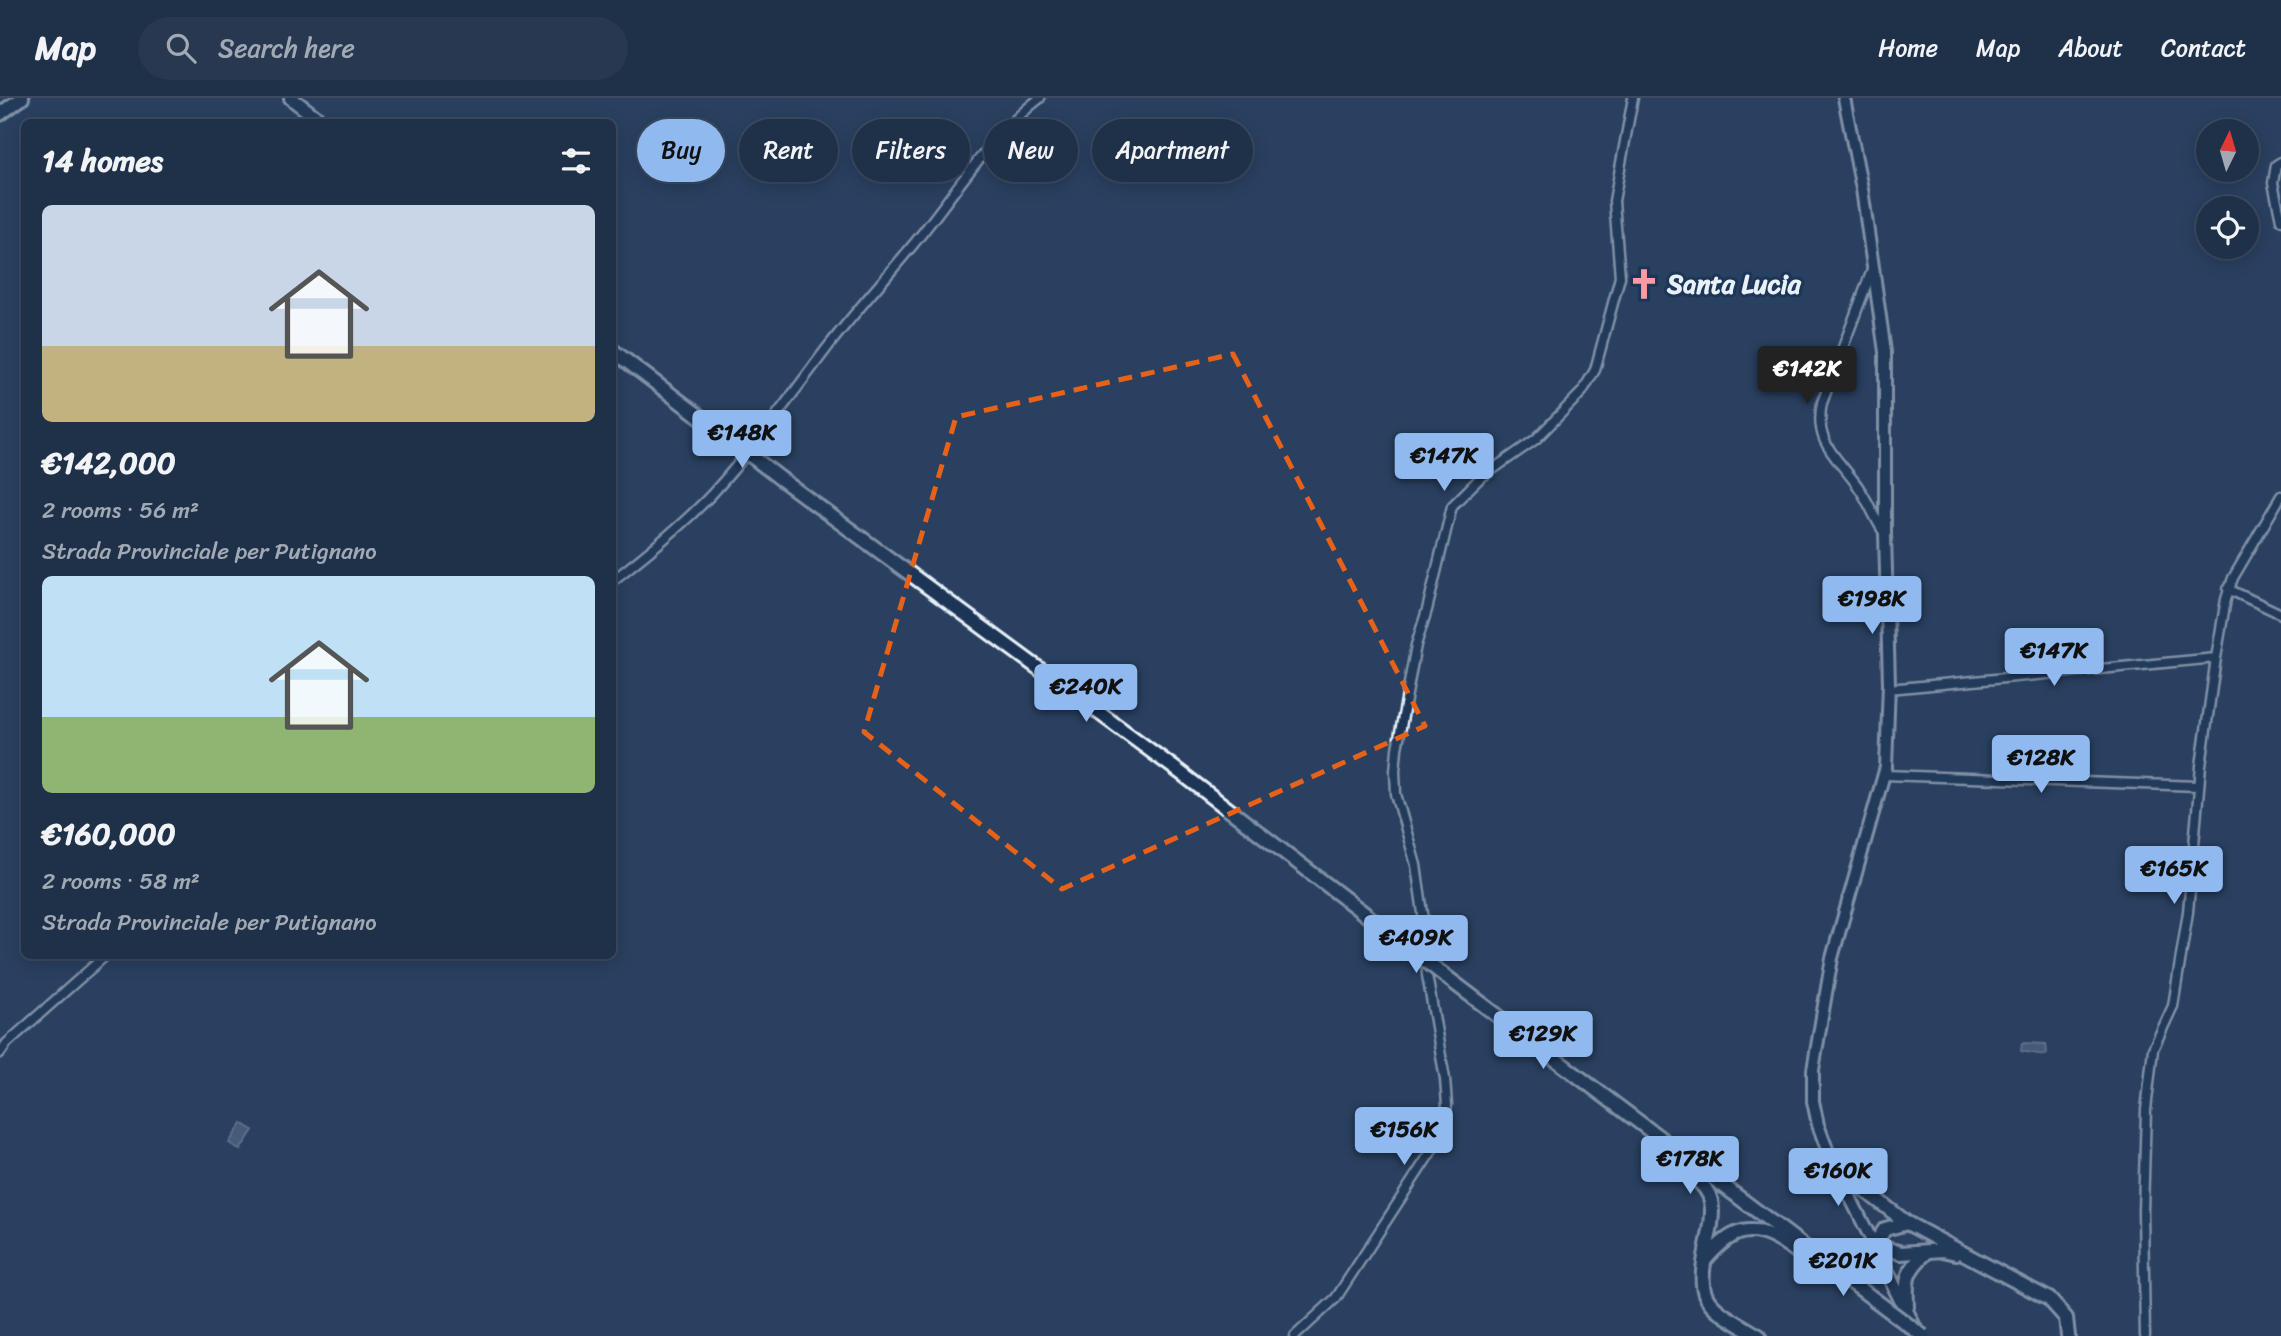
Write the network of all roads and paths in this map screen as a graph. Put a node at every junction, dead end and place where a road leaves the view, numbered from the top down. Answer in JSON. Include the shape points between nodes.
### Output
{"nodes":[{"id":1,"x":22,"y":98,"type":"edge"},
{"id":2,"x":291,"y":98,"type":"edge"},
{"id":3,"x":1040,"y":98,"type":"edge"},
{"id":4,"x":1633,"y":98,"type":"edge"},
{"id":5,"x":1844,"y":98,"type":"edge"},
{"id":6,"x":0,"y":114,"type":"edge"},
{"id":7,"x":318,"y":119,"type":"edge"},
{"id":8,"x":2281,"y":162,"type":"edge"},
{"id":9,"x":2281,"y":220,"type":"edge"},
{"id":10,"x":1874,"y":264,"type":"junction"},
{"id":11,"x":616,"y":353,"type":"edge"},
{"id":12,"x":2281,"y":496,"type":"edge"},
{"id":13,"x":1885,"y":534,"type":"junction"},
{"id":14,"x":616,"y":578,"type":"edge"},
{"id":15,"x":2228,"y":589,"type":"junction"},
{"id":16,"x":2281,"y":614,"type":"edge"},
{"id":17,"x":2216,"y":658,"type":"junction"},
{"id":18,"x":1889,"y":689,"type":"junction"},
{"id":19,"x":1884,"y":775,"type":"junction"},
{"id":20,"x":2199,"y":786,"type":"junction"},
{"id":21,"x":102,"y":959,"type":"edge"},
{"id":22,"x":0,"y":1053,"type":"edge"},
{"id":23,"x":1662,"y":1140,"type":"junction"},
{"id":24,"x":1830,"y":1157,"type":"junction"},
{"id":25,"x":1907,"y":1223,"type":"junction"},
{"id":26,"x":1874,"y":1245,"type":"junction"},
{"id":27,"x":1927,"y":1252,"type":"junction"},
{"id":28,"x":1965,"y":1255,"type":"junction"},
{"id":29,"x":1703,"y":1263,"type":"junction"},
{"id":30,"x":1830,"y":1268,"type":"junction"},
{"id":31,"x":1907,"y":1311,"type":"junction"},
{"id":32,"x":1294,"y":1336,"type":"edge"},
{"id":33,"x":1759,"y":1336,"type":"edge"},
{"id":34,"x":1921,"y":1336,"type":"edge"},
{"id":35,"x":2068,"y":1336,"type":"edge"},
{"id":36,"x":2145,"y":1336,"type":"edge"}],
"edges":[{"from":1,"to":6,"type":"main road"},
{"from":2,"to":7,"type":"main road"},
{"from":3,"to":14,"type":"street","via":[[989,146],[712,494]]},
{"from":4,"to":32,"type":"street","via":[[1614,201],[1620,277],[1595,370],[1582,392],[1536,439],[1479,479],[1452,506],[1416,646],[1395,771],[1396,794],[1416,865],[1423,913],[1427,975],[1445,1079],[1442,1135],[1336,1298]]},
{"from":5,"to":10,"type":"street"},
{"from":8,"to":9,"type":"street","via":[[2276,165],[2273,183]]},
{"from":10,"to":13,"type":"street","via":[[1885,352]]},
{"from":10,"to":13,"type":"street","via":[[1818,420],[1822,435]]},
{"from":11,"to":23,"type":"main road","bridge":true,"via":[[1181,773]]},
{"from":12,"to":15,"type":"street"},
{"from":13,"to":18,"type":"street"},
{"from":15,"to":16,"type":"street"},
{"from":15,"to":17,"type":"street"},
{"from":17,"to":18,"type":"street"},
{"from":17,"to":20,"type":"street"},
{"from":18,"to":19,"type":"street"},
{"from":19,"to":20,"type":"street"},
{"from":19,"to":24,"type":"street","via":[[1832,958],[1813,1070],[1813,1101]]},
{"from":20,"to":36,"type":"street","via":[[2188,912],[2173,1006],[2153,1049],[2146,1110]]},
{"from":21,"to":22,"type":"street"},
{"from":23,"to":29,"type":"main road","via":[[1672,1160],[1700,1181],[1710,1196],[1713,1216]]},
{"from":23,"to":30,"type":"main road"},
{"from":24,"to":25,"type":"main road"},
{"from":24,"to":26,"type":"street"},
{"from":25,"to":26,"type":"main road","via":[[1885,1229]]},
{"from":25,"to":28,"type":"main road"},
{"from":26,"to":27,"type":"main road","via":[[1901,1253]]},
{"from":26,"to":31,"type":"main road"},
{"from":27,"to":28,"type":"main road"},
{"from":27,"to":31,"type":"main road","via":[[1912,1266],[1906,1283]]},
{"from":28,"to":35,"type":"main road","via":[[2049,1299],[2066,1318]]},
{"from":29,"to":30,"type":"main road","via":[[1736,1232],[1755,1231]]},
{"from":29,"to":33,"type":"main road","via":[[1701,1283],[1715,1311]]},
{"from":30,"to":34,"type":"main road","bridge":true},
{"from":31,"to":34,"type":"main road"}]}
